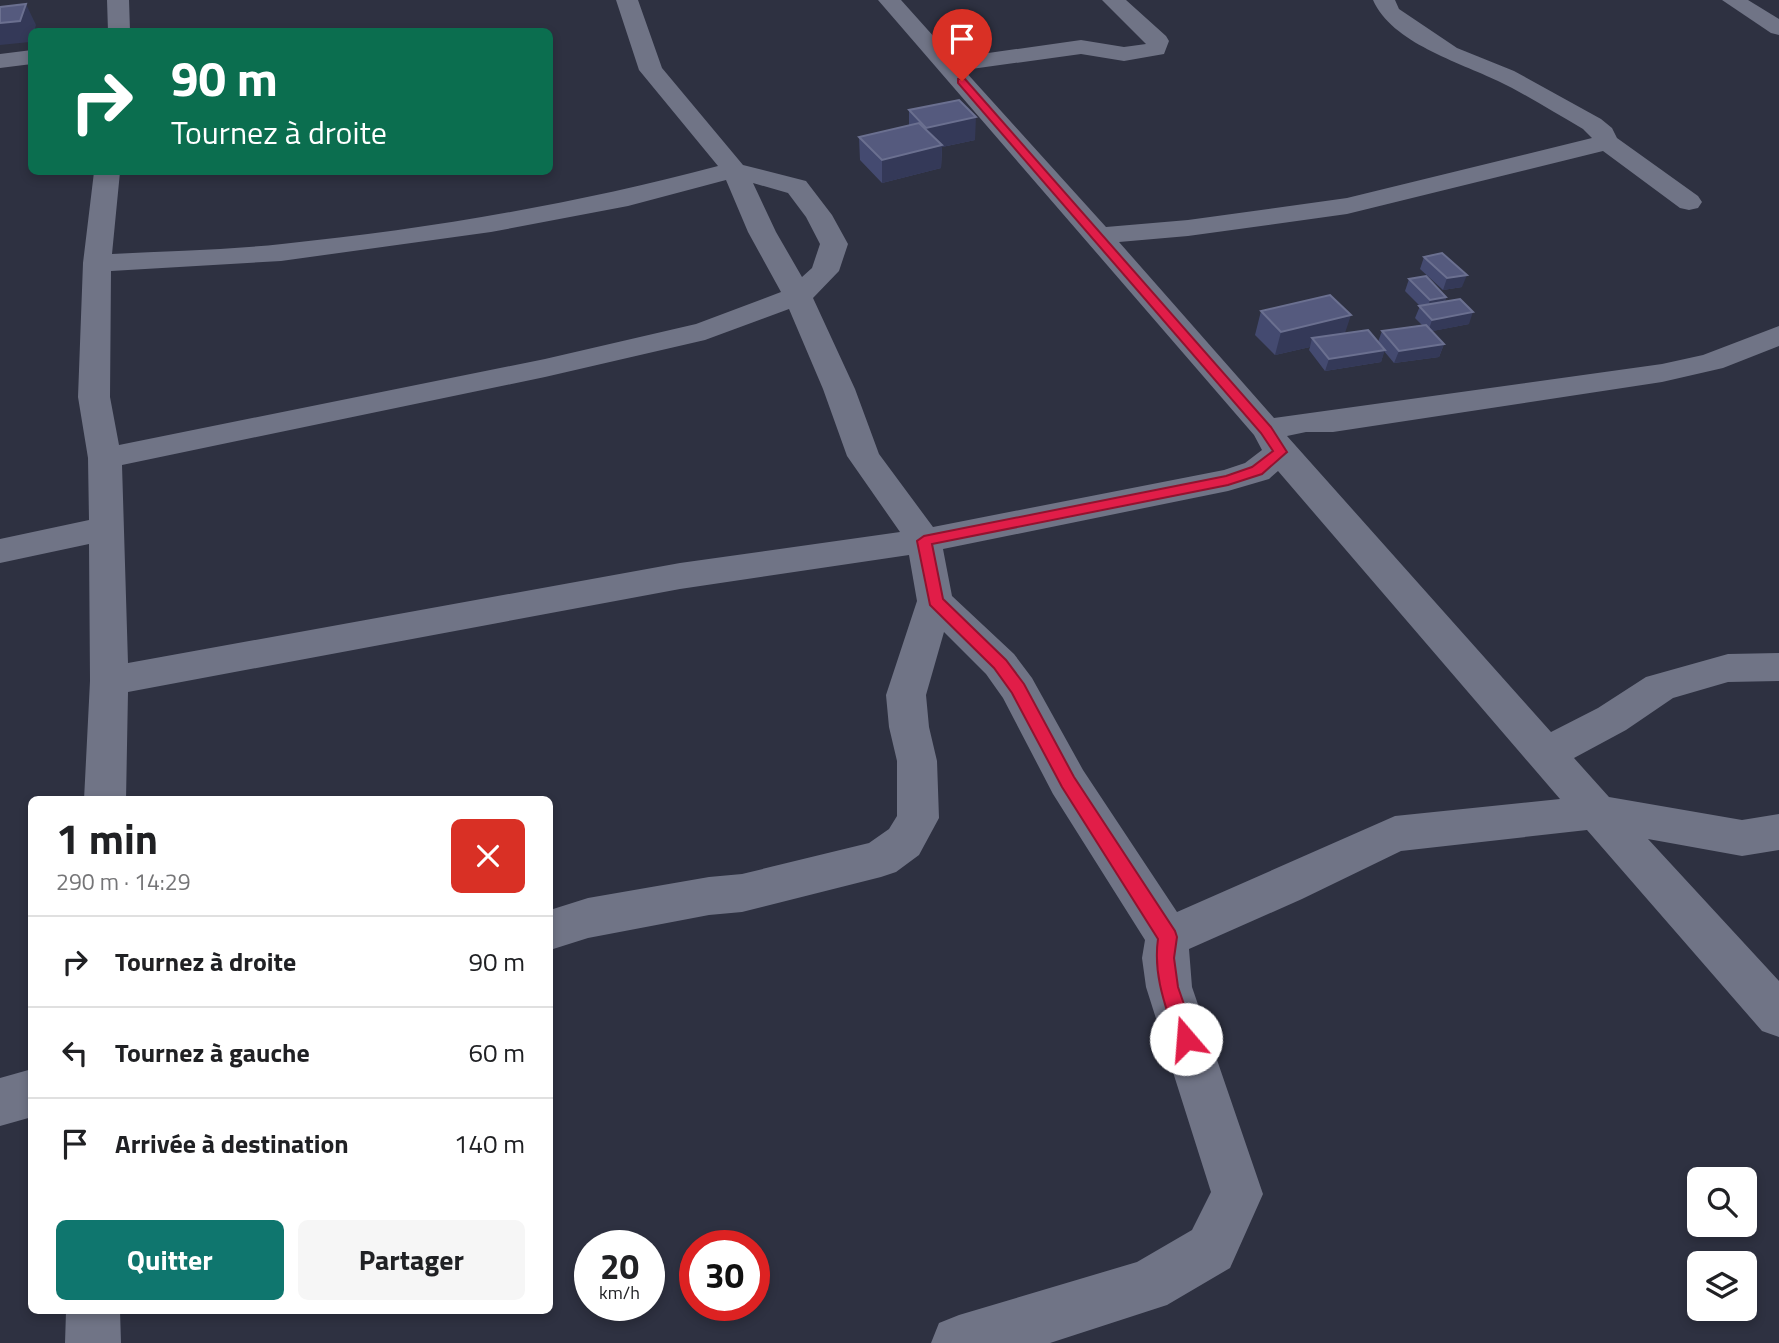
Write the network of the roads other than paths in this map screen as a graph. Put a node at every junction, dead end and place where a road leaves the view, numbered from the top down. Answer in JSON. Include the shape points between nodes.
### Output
{"nodes":[{"id":1,"x":118,"y":0,"type":"edge"},
{"id":2,"x":627,"y":0,"type":"edge"},
{"id":3,"x":889,"y":0,"type":"edge"},
{"id":4,"x":1113,"y":0,"type":"edge"},
{"id":5,"x":1384,"y":0,"type":"edge"},
{"id":6,"x":1733,"y":0,"type":"edge"},
{"id":7,"x":119,"y":28,"type":"edge"},
{"id":8,"x":1779,"y":28,"type":"edge"},
{"id":9,"x":28,"y":58,"type":"edge"},
{"id":10,"x":0,"y":61,"type":"edge"},
{"id":11,"x":948,"y":65,"type":"junction"},
{"id":12,"x":1605,"y":141,"type":"junction"},
{"id":13,"x":734,"y":170,"type":"junction"},
{"id":14,"x":107,"y":175,"type":"edge"},
{"id":15,"x":1689,"y":202,"type":"dead end"},
{"id":16,"x":1099,"y":236,"type":"junction"},
{"id":17,"x":97,"y":263,"type":"junction"},
{"id":18,"x":799,"y":296,"type":"junction"},
{"id":19,"x":1779,"y":335,"type":"edge"},
{"id":20,"x":1273,"y":441,"type":"junction"},
{"id":21,"x":104,"y":458,"type":"junction"},
{"id":22,"x":105,"y":529,"type":"junction"},
{"id":23,"x":924,"y":541,"type":"junction"},
{"id":24,"x":0,"y":551,"type":"edge"},
{"id":25,"x":935,"y":601,"type":"junction"},
{"id":26,"x":1779,"y":667,"type":"edge"},
{"id":27,"x":109,"y":681,"type":"junction"},
{"id":28,"x":1545,"y":754,"type":"junction"},
{"id":29,"x":105,"y":796,"type":"edge"},
{"id":30,"x":1597,"y":813,"type":"junction"},
{"id":31,"x":1779,"y":832,"type":"edge"},
{"id":32,"x":553,"y":929,"type":"edge"},
{"id":33,"x":1168,"y":937,"type":"junction"},
{"id":34,"x":1779,"y":1015,"type":"edge"},
{"id":35,"x":28,"y":1094,"type":"edge"},
{"id":36,"x":0,"y":1102,"type":"edge"},
{"id":37,"x":93,"y":1314,"type":"edge"},
{"id":38,"x":93,"y":1343,"type":"edge"},
{"id":39,"x":959,"y":1343,"type":"edge"}],
"edges":[{"from":1,"to":7,"type":"street"},
{"from":2,"to":13,"type":"street","via":[[651,70]]},
{"from":3,"to":11,"type":"street"},
{"from":4,"to":11,"type":"street","via":[[1158,41],[1156,49],[1124,54],[1081,47]]},
{"from":5,"to":12,"type":"street","via":[[1390,13],[1418,34],[1592,124]]},
{"from":6,"to":8,"type":"street"},
{"from":9,"to":10,"type":"street"},
{"from":11,"to":16,"type":"street"},
{"from":12,"to":15,"type":"street"},
{"from":12,"to":16,"type":"street","via":[[1347,206]]},
{"from":13,"to":17,"type":"street","via":[[628,198],[491,224],[281,253]]},
{"from":13,"to":18,"type":"street","via":[[762,232]]},
{"from":13,"to":18,"type":"street","via":[[797,187],[820,215],[834,244],[825,271]]},
{"from":14,"to":17,"type":"street"},
{"from":16,"to":20,"type":"street"},
{"from":17,"to":21,"type":"street","via":[[94,397]]},
{"from":18,"to":21,"type":"street","via":[[705,331],[652,344]]},
{"from":18,"to":23,"type":"street","via":[[863,456]]},
{"from":19,"to":20,"type":"street","via":[[1712,362],[1662,373]]},
{"from":20,"to":23,"type":"street","via":[[1257,471],[1228,480]]},
{"from":20,"to":28,"type":"street"},
{"from":21,"to":22,"type":"street"},
{"from":22,"to":24,"type":"street"},
{"from":22,"to":27,"type":"street"},
{"from":23,"to":25,"type":"street"},
{"from":23,"to":27,"type":"street","via":[[654,580]]},
{"from":25,"to":32,"type":"street","via":[[906,695],[917,761],[918,818],[904,842],[869,862],[742,893],[588,918]]},
{"from":25,"to":33,"type":"street","via":[[1000,664],[1018,689],[1068,782]]},
{"from":26,"to":28,"type":"street","via":[[1728,668],[1660,687]]},
{"from":27,"to":29,"type":"street"},
{"from":28,"to":30,"type":"street"},
{"from":30,"to":31,"type":"street","via":[[1742,838]]},
{"from":30,"to":33,"type":"street","via":[[1395,834]]},
{"from":30,"to":34,"type":"street"},
{"from":33,"to":39,"type":"street","via":[[1169,987],[1237,1194],[1211,1249],[1148,1286]]},
{"from":35,"to":36,"type":"street"},
{"from":37,"to":38,"type":"street"}]}
